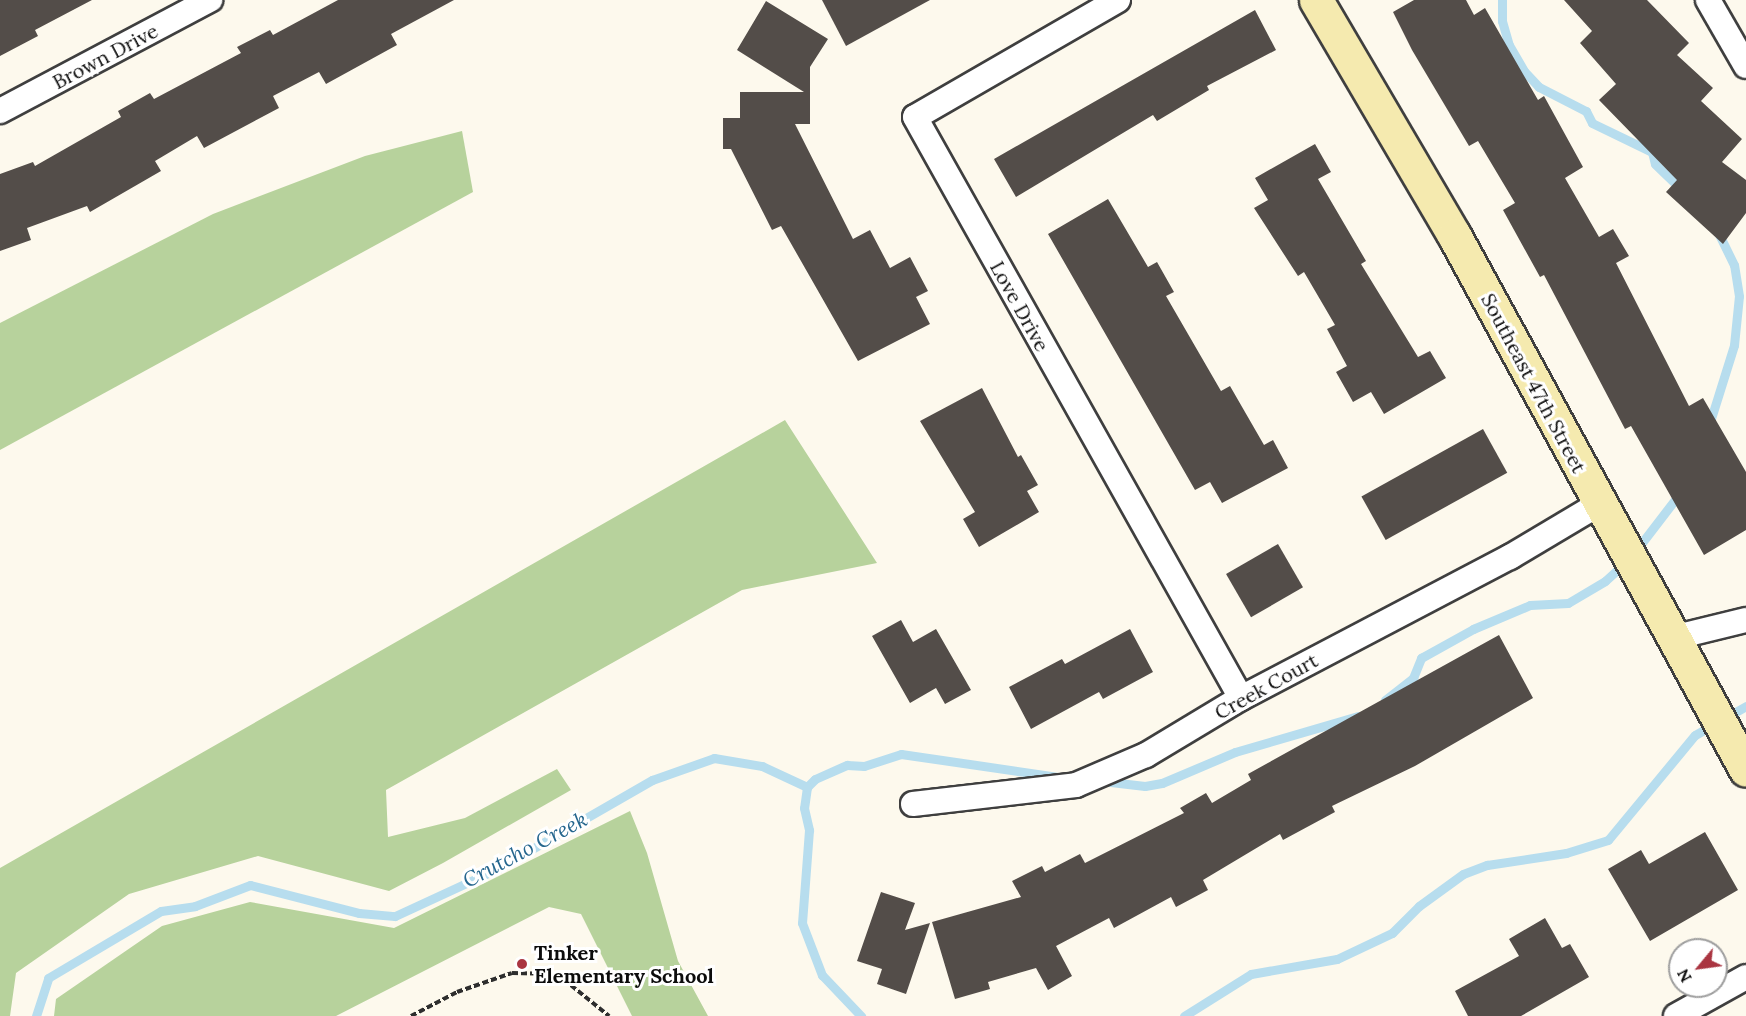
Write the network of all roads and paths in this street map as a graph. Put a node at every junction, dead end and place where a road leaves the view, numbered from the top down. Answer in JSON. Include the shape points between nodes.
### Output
{"nodes":[{"id":1,"x":210,"y":0,"type":"edge"},
{"id":2,"x":1118,"y":0,"type":"edge"},
{"id":3,"x":1316,"y":0,"type":"edge"},
{"id":4,"x":1708,"y":0,"type":"edge"},
{"id":5,"x":1746,"y":66,"type":"edge"},
{"id":6,"x":0,"y":111,"type":"edge"},
{"id":7,"x":1599,"y":504,"type":"junction"},
{"id":8,"x":1746,"y":620,"type":"edge"},
{"id":9,"x":1672,"y":638,"type":"junction"},
{"id":10,"x":1241,"y":698,"type":"junction"},
{"id":11,"x":1746,"y":770,"type":"edge"},
{"id":12,"x":913,"y":804,"type":"dead end"},
{"id":13,"x":1746,"y":977,"type":"edge"},
{"id":14,"x":411,"y":1016,"type":"edge"},
{"id":15,"x":609,"y":1016,"type":"edge"},
{"id":16,"x":1676,"y":1016,"type":"edge"}],
"edges":[{"from":1,"to":6,"type":"street","name":"Brown Drive"},
{"from":2,"to":10,"type":"street","name":"Love Drive","via":[[915,117]]},
{"from":3,"to":7,"type":"street","name":"Southeast 47th Street","via":[[1454,235]]},
{"from":4,"to":5,"type":"street"},
{"from":7,"to":9,"type":"street","name":"Southeast 47th Street"},
{"from":7,"to":10,"type":"street","name":"Creek Court","via":[[1510,557]]},
{"from":8,"to":9,"type":"street"},
{"from":9,"to":11,"type":"street","name":"Southeast 47th Street"},
{"from":10,"to":12,"type":"street","name":"Creek Court","via":[[1146,755],[1076,785]]},
{"from":13,"to":16,"type":"street"},
{"from":14,"to":15,"type":"path","via":[[457,992],[512,973],[557,974]]}]}
